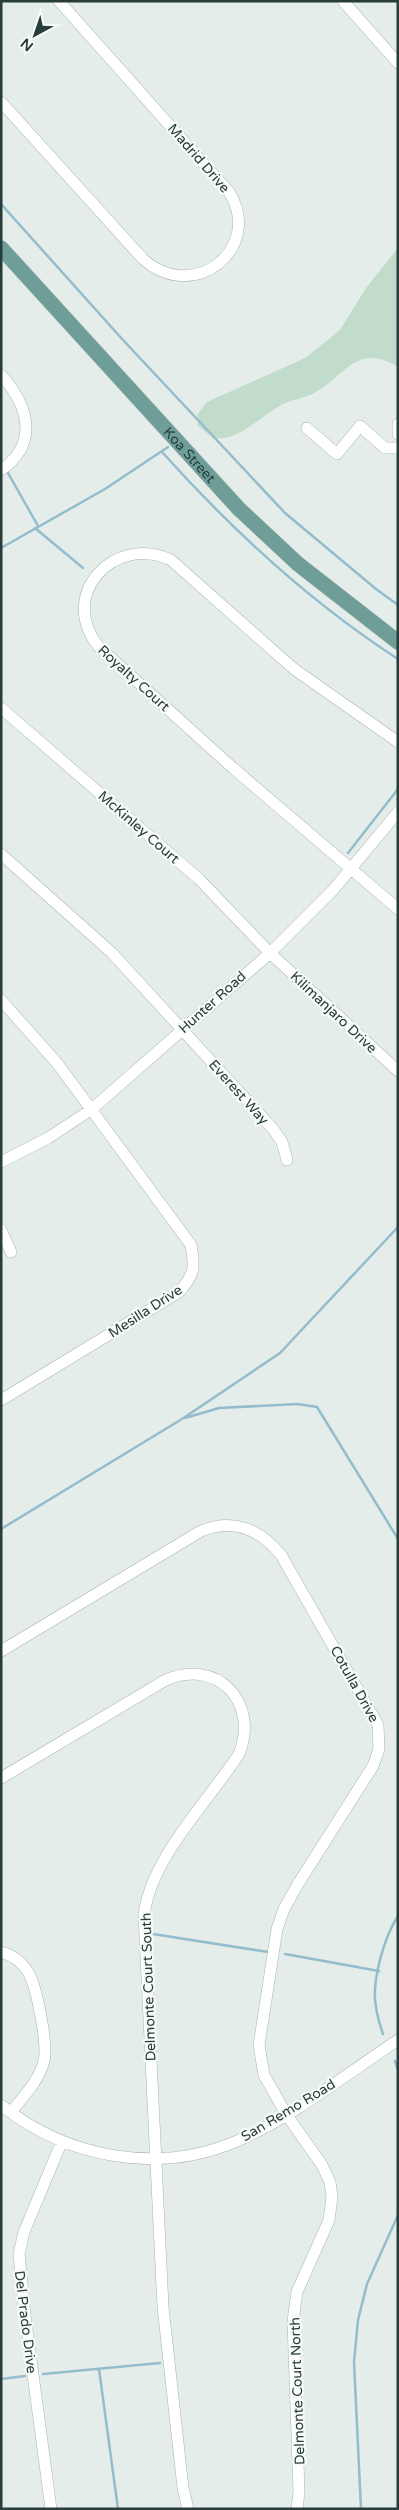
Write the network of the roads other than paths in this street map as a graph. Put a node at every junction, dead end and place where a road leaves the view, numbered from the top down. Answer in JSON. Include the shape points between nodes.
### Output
{"nodes":[{"id":1,"x":59,"y":1,"type":"edge"},
{"id":2,"x":344,"y":1,"type":"edge"},
{"id":3,"x":398,"y":63,"type":"edge"},
{"id":4,"x":1,"y":102,"type":"edge"},
{"id":5,"x":1,"y":248,"type":"edge"},
{"id":6,"x":1,"y":375,"type":"edge"},
{"id":7,"x":398,"y":424,"type":"edge"},
{"id":8,"x":307,"y":428,"type":"dead end"},
{"id":9,"x":398,"y":434,"type":"edge"},
{"id":10,"x":398,"y":448,"type":"edge"},
{"id":11,"x":1,"y":470,"type":"edge"},
{"id":12,"x":398,"y":642,"type":"edge"},
{"id":13,"x":1,"y":708,"type":"edge"},
{"id":14,"x":398,"y":742,"type":"edge"},
{"id":15,"x":398,"y":812,"type":"edge"},
{"id":16,"x":1,"y":854,"type":"edge"},
{"id":17,"x":352,"y":868,"type":"junction"},
{"id":18,"x":398,"y":908,"type":"edge"},
{"id":19,"x":270,"y":953,"type":"junction"},
{"id":20,"x":1,"y":1000,"type":"edge"},
{"id":21,"x":183,"y":1029,"type":"junction"},
{"id":22,"x":398,"y":1071,"type":"edge"},
{"id":23,"x":92,"y":1109,"type":"junction"},
{"id":24,"x":286,"y":1160,"type":"dead end"},
{"id":25,"x":1,"y":1162,"type":"edge"},
{"id":26,"x":1,"y":1230,"type":"edge"},
{"id":27,"x":11,"y":1252,"type":"dead end"},
{"id":28,"x":1,"y":1400,"type":"edge"},
{"id":29,"x":1,"y":1651,"type":"edge"},
{"id":30,"x":1,"y":1778,"type":"edge"},
{"id":31,"x":1,"y":1952,"type":"edge"},
{"id":32,"x":398,"y":2040,"type":"edge"},
{"id":33,"x":1,"y":2105,"type":"edge"},
{"id":34,"x":11,"y":2112,"type":"junction"},
{"id":35,"x":286,"y":2114,"type":"junction"},
{"id":36,"x":62,"y":2141,"type":"junction"},
{"id":37,"x":155,"y":2158,"type":"junction"},
{"id":38,"x":51,"y":2509,"type":"edge"},
{"id":39,"x":188,"y":2509,"type":"edge"},
{"id":40,"x":297,"y":2509,"type":"edge"}],
"edges":[{"from":1,"to":4,"type":"street","name":"Madrid Drive","via":[[229,192],[238,221],[236,239],[228,253],[213,268],[194,276],[175,276],[157,270],[143,259]]},
{"from":2,"to":3,"type":"street"},
{"from":5,"to":12,"type":"main road","name":"Koa Street","via":[[239,510],[298,564]]},
{"from":6,"to":11,"type":"street","via":[[16,392],[27,424],[23,444]]},
{"from":7,"to":9,"type":"street"},
{"from":8,"to":10,"type":"street","via":[[337,454],[360,426],[385,448]]},
{"from":13,"to":19,"type":"street","name":"McKinley Court","via":[[199,879]]},
{"from":14,"to":17,"type":"street","name":"Royalty Court","via":[[294,668],[171,560],[152,552],[132,553],[107,564],[92,582],[85,611],[90,635],[99,647],[233,768]]},
{"from":15,"to":17,"type":"street","name":"Hunter Road"},
{"from":16,"to":21,"type":"street","via":[[112,953]]},
{"from":17,"to":18,"type":"street","name":"Royalty Court"},
{"from":17,"to":19,"type":"street","name":"Hunter Road"},
{"from":19,"to":21,"type":"street","name":"Hunter Road"},
{"from":19,"to":22,"type":"street","name":"Kilimanjaro Drive"},
{"from":20,"to":23,"type":"street","name":"Mesilla Drive","via":[[57,1063]]},
{"from":21,"to":23,"type":"street","name":"Hunter Road"},
{"from":21,"to":24,"type":"street","name":"Everest Way","via":[[273,1129],[282,1142]]},
{"from":23,"to":25,"type":"street","name":"Hunter Road","via":[[48,1138]]},
{"from":23,"to":28,"type":"street","name":"Mesilla Drive","via":[[191,1245],[195,1264],[190,1279],[179,1292]]},
{"from":26,"to":27,"type":"street"},
{"from":29,"to":35,"type":"street","name":"Cotulla Drive","via":[[209,1528],[231,1525],[254,1531],[281,1555],[371,1709],[380,1741],[373,1766],[298,1884],[277,1929],[260,2056],[264,2075]]},
{"from":30,"to":37,"type":"street","name":"Delmonte Court South","via":[[164,1681],[180,1675],[202,1674],[217,1680],[233,1693],[243,1710],[245,1737],[239,1754],[160,1866],[146,1903],[144,1927]]},
{"from":31,"to":34,"type":"street","via":[[16,1959],[28,1971],[46,2042],[40,2071]]},
{"from":32,"to":35,"type":"street","name":"San Remo Road"},
{"from":33,"to":34,"type":"street","name":"San Remo Road"},
{"from":34,"to":36,"type":"street","name":"San Remo Road"},
{"from":35,"to":37,"type":"street","name":"San Remo Road","via":[[255,2133],[212,2150]]},
{"from":35,"to":40,"type":"street","name":"Delmonte Court North","via":[[322,2165],[330,2182],[332,2198],[329,2220],[297,2292],[293,2321]]},
{"from":36,"to":37,"type":"street","name":"San Remo Road","via":[[105,2154]]},
{"from":36,"to":38,"type":"street","name":"Del Prado Drive","via":[[24,2232],[19,2254]]},
{"from":37,"to":39,"type":"street","via":[[162,2307]]}]}
